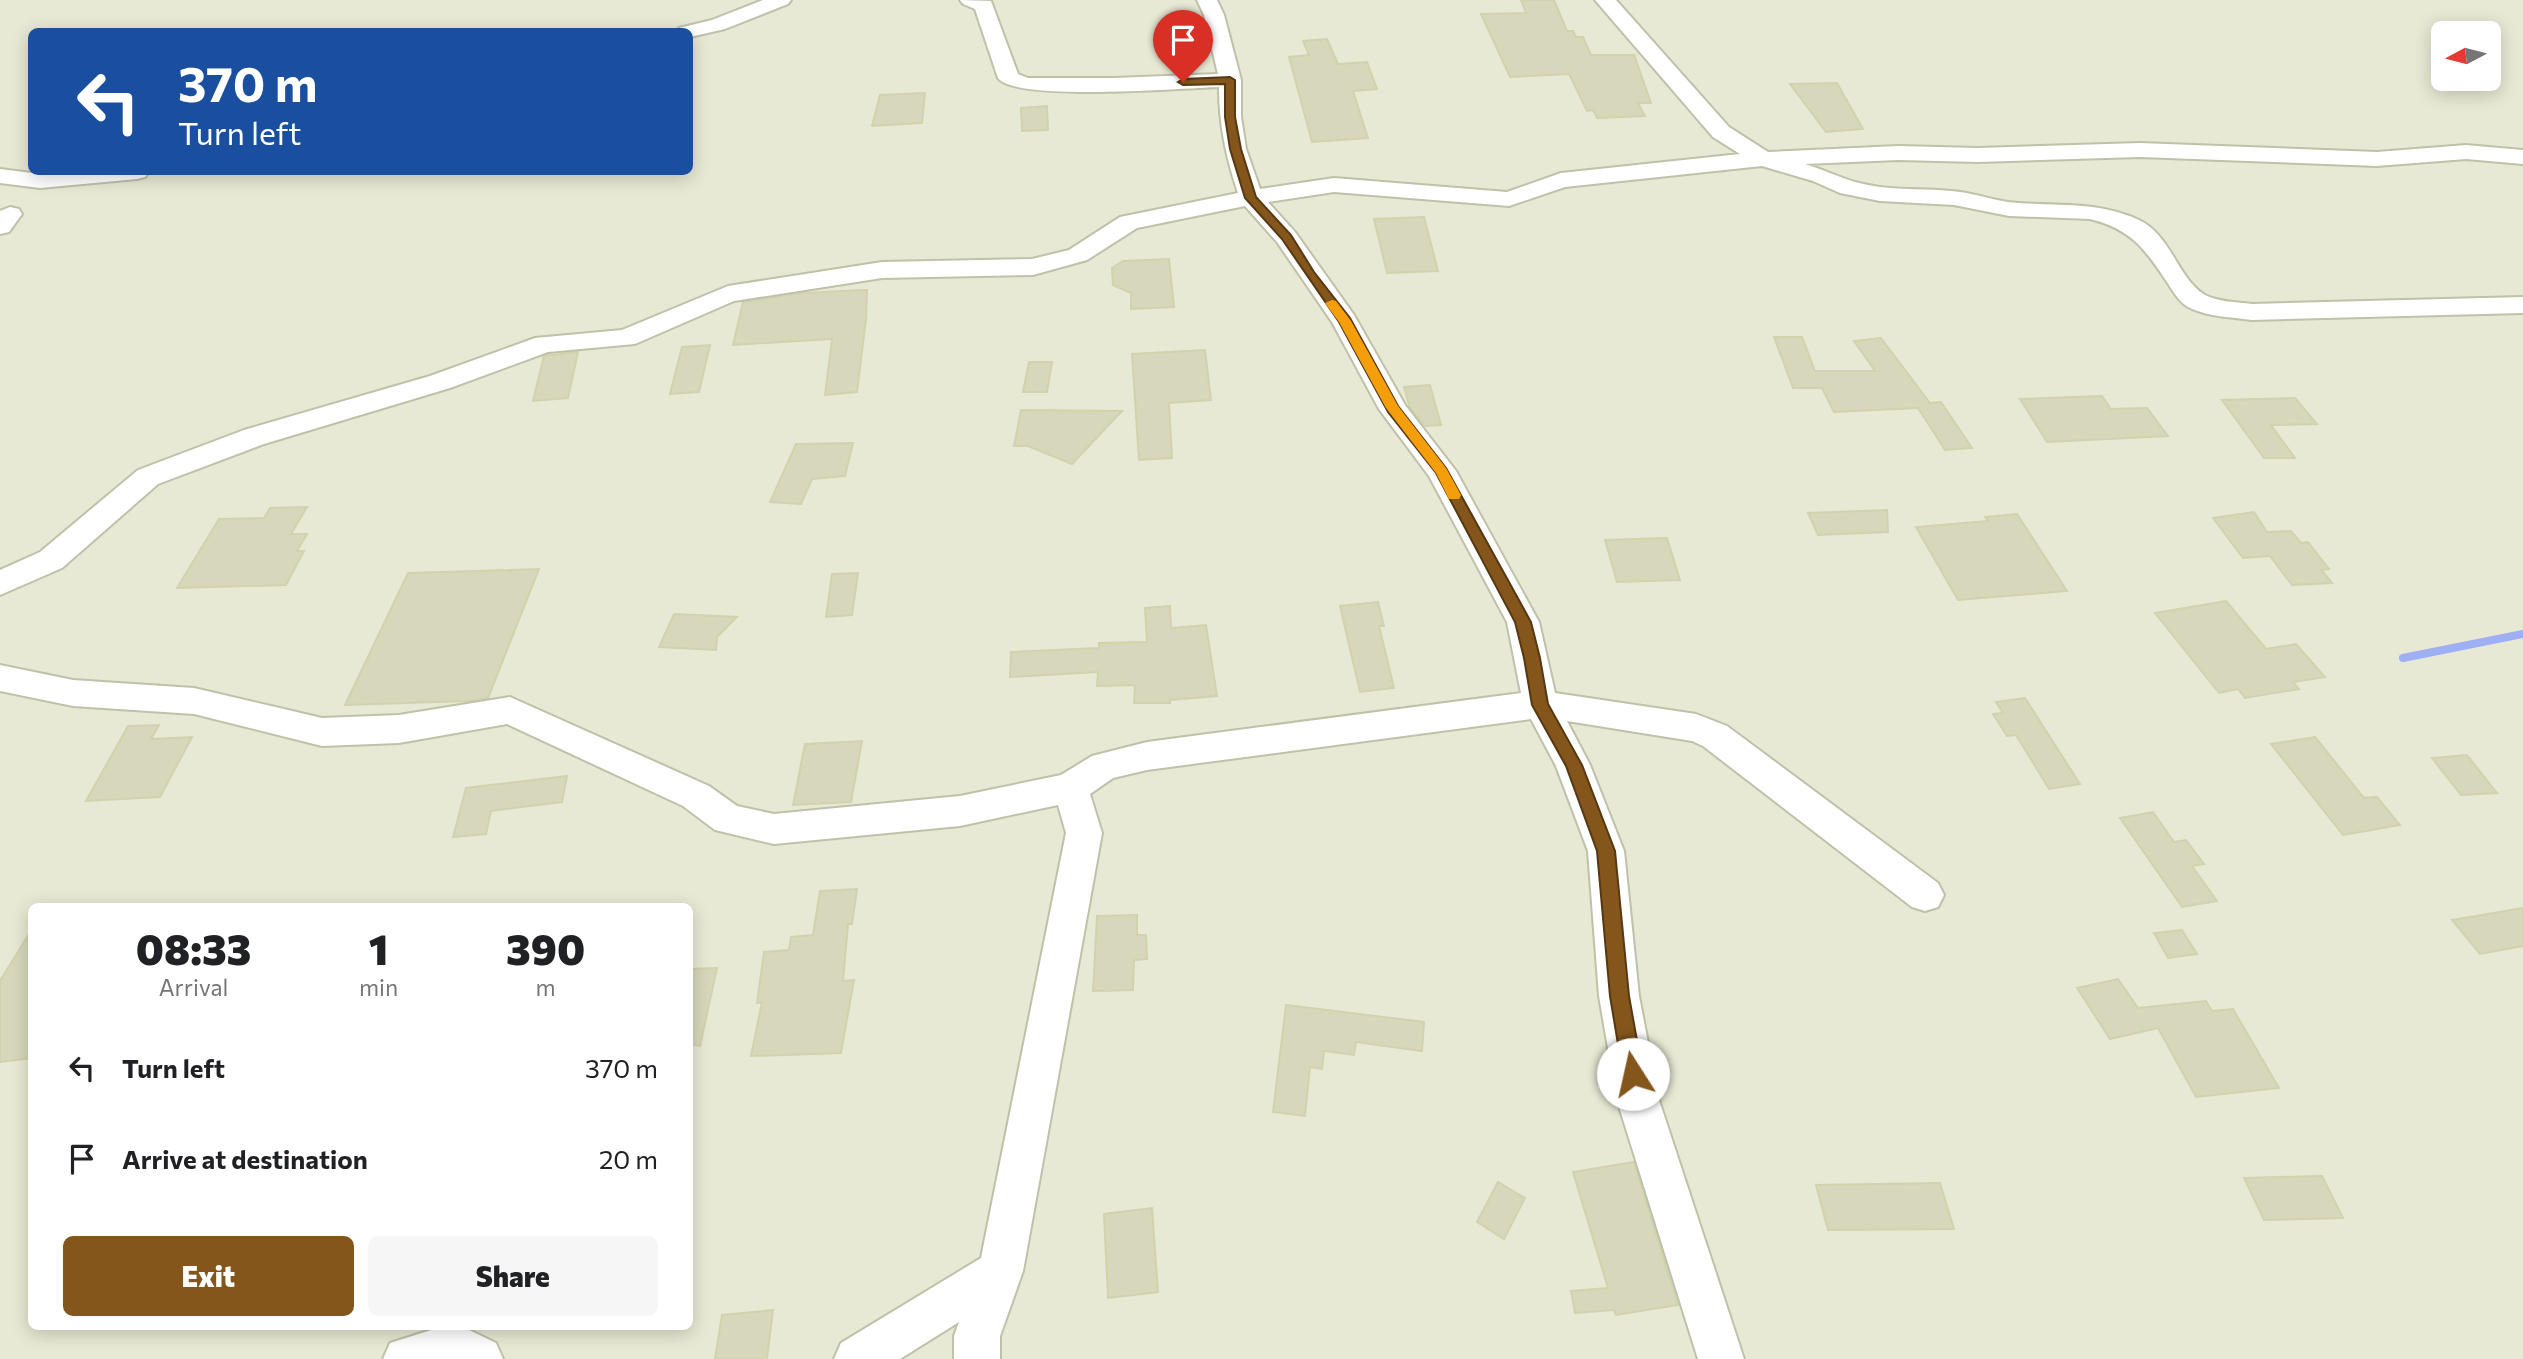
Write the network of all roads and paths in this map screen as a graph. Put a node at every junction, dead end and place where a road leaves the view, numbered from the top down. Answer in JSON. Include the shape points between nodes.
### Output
{"nodes":[{"id":1,"x":781,"y":0,"type":"edge"},
{"id":2,"x":970,"y":0,"type":"edge"},
{"id":3,"x":1207,"y":0,"type":"edge"},
{"id":4,"x":1605,"y":0,"type":"edge"},
{"id":5,"x":693,"y":30,"type":"edge"},
{"id":6,"x":1230,"y":80,"type":"junction"},
{"id":7,"x":2523,"y":157,"type":"edge"},
{"id":8,"x":1763,"y":159,"type":"junction"},
{"id":9,"x":105,"y":175,"type":"edge"},
{"id":10,"x":0,"y":176,"type":"edge"},
{"id":11,"x":1251,"y":198,"type":"junction"},
{"id":12,"x":2523,"y":305,"type":"edge"},
{"id":13,"x":0,"y":583,"type":"edge"},
{"id":14,"x":0,"y":678,"type":"edge"},
{"id":15,"x":1540,"y":705,"type":"junction"},
{"id":16,"x":1070,"y":788,"type":"junction"},
{"id":17,"x":1925,"y":895,"type":"dead end"},
{"id":18,"x":1001,"y":1271,"type":"junction"},
{"id":19,"x":405,"y":1359,"type":"edge"},
{"id":20,"x":480,"y":1359,"type":"edge"},
{"id":21,"x":857,"y":1359,"type":"edge"},
{"id":22,"x":977,"y":1359,"type":"edge"},
{"id":23,"x":1721,"y":1359,"type":"edge"}],
"edges":[{"from":1,"to":5,"type":"street"},
{"from":2,"to":6,"type":"street","via":[[984,5],[1009,78],[1024,84]]},
{"from":3,"to":6,"type":"street"},
{"from":4,"to":8,"type":"street","via":[[1721,132]]},
{"from":6,"to":11,"type":"street","via":[[1235,149]]},
{"from":7,"to":8,"type":"street","via":[[2466,152],[2377,159],[2140,150]]},
{"from":8,"to":11,"type":"street","via":[[1561,180],[1509,200],[1334,185]]},
{"from":8,"to":12,"type":"street","via":[[1880,194],[2111,217],[2134,227],[2154,245],[2187,293],[2215,307],[2252,312]]},
{"from":9,"to":10,"type":"street","via":[[40,181]]},
{"from":11,"to":13,"type":"street","via":[[1129,222],[1078,255],[1033,267],[881,270],[729,294],[626,338],[544,344],[440,382],[254,437],[148,477],[51,560]]},
{"from":11,"to":15,"type":"street","via":[[1286,237],[1345,321],[1393,408],[1441,471],[1523,622]]},
{"from":14,"to":16,"type":"street","via":[[72,693],[194,701],[322,732],[399,729],[510,710],[696,796],[729,819],[774,829],[960,811]]},
{"from":15,"to":16,"type":"street","via":[[1147,756],[1104,766]]},
{"from":15,"to":17,"type":"street","via":[[1696,728],[1715,736]]},
{"from":15,"to":23,"type":"street","via":[[1573,765],[1606,851],[1619,996],[1638,1100]]},
{"from":16,"to":18,"type":"street","via":[[1084,833]]},
{"from":18,"to":21,"type":"street"},
{"from":18,"to":22,"type":"street","via":[[977,1336]]},
{"from":19,"to":20,"type":"street","via":[[455,1347]]}]}
